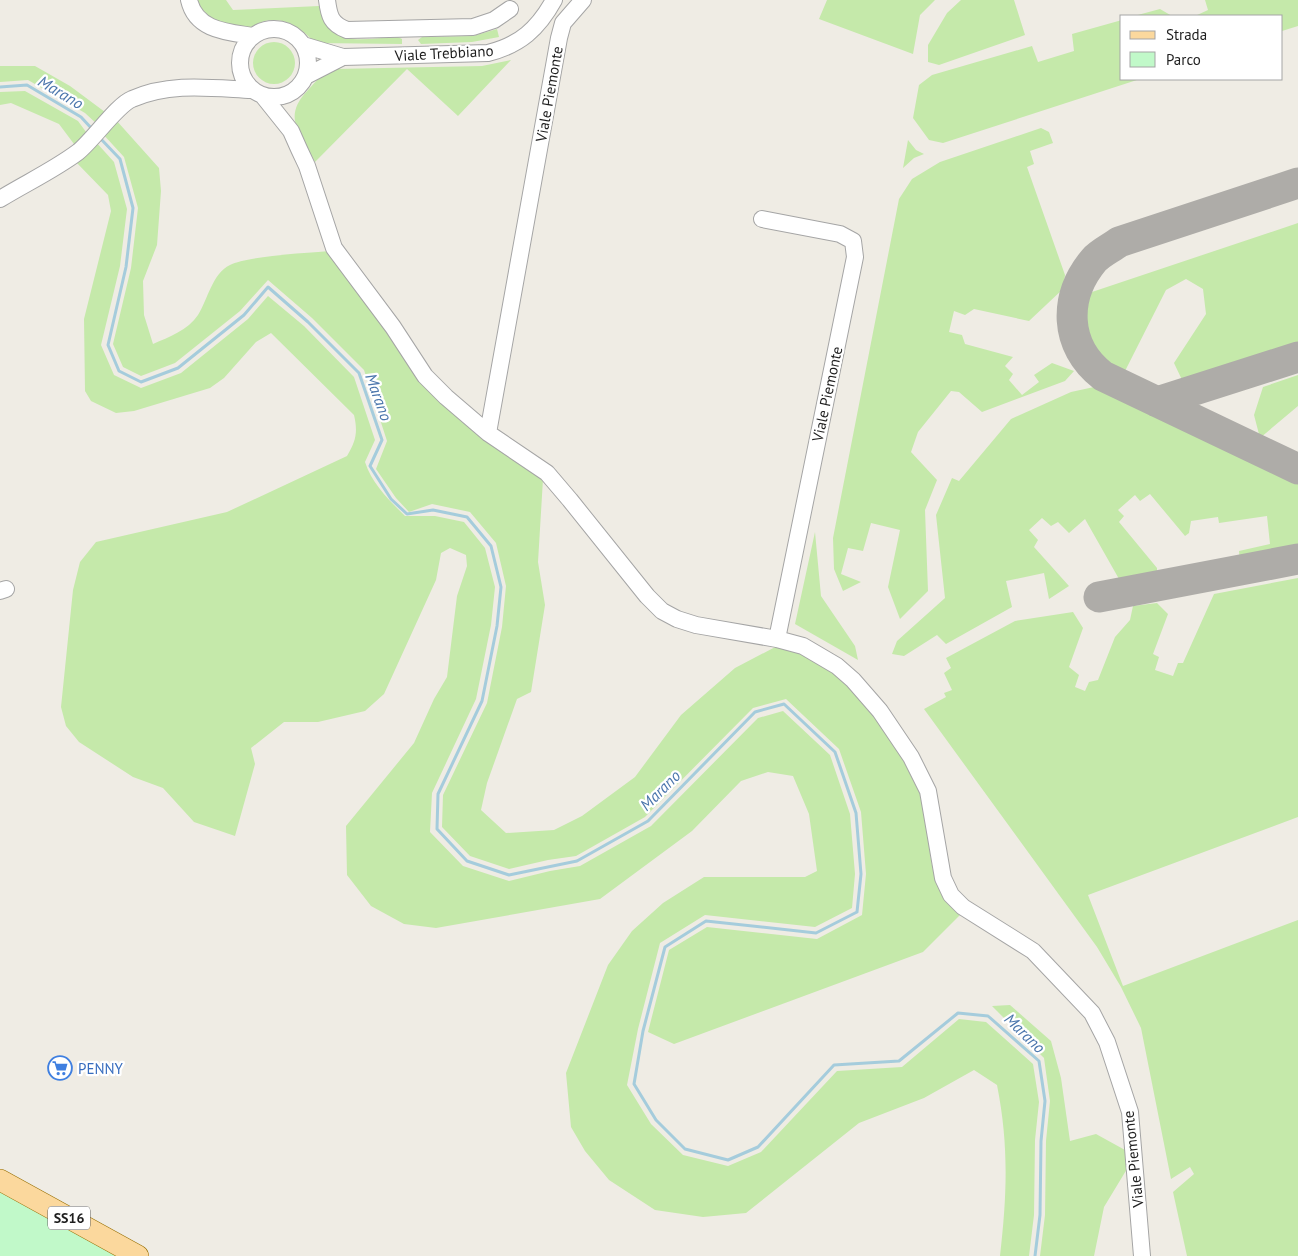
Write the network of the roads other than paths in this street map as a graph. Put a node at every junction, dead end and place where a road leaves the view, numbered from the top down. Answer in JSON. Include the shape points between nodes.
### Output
{"nodes":[{"id":1,"x":189,"y":0,"type":"edge"},
{"id":2,"x":327,"y":0,"type":"edge"},
{"id":3,"x":554,"y":0,"type":"edge"},
{"id":4,"x":583,"y":0,"type":"edge"},
{"id":5,"x":510,"y":9,"type":"dead end"},
{"id":6,"x":411,"y":28,"type":"junction"},
{"id":7,"x":219,"y":31,"type":"junction"},
{"id":8,"x":254,"y":36,"type":"junction"},
{"id":9,"x":303,"y":44,"type":"junction"},
{"id":10,"x":411,"y":56,"type":"junction"},
{"id":11,"x":343,"y":57,"type":"junction"},
{"id":12,"x":240,"y":61,"type":"junction"},
{"id":13,"x":302,"y":82,"type":"junction"},
{"id":14,"x":217,"y":86,"type":"junction"},
{"id":15,"x":257,"y":93,"type":"junction"},
{"id":16,"x":290,"y":131,"type":"junction"},
{"id":17,"x":2,"y":196,"type":"edge"},
{"id":18,"x":762,"y":219,"type":"dead end"},
{"id":19,"x":488,"y":432,"type":"junction"},
{"id":20,"x":777,"y":639,"type":"junction"},
{"id":21,"x":0,"y":1180,"type":"edge"},
{"id":22,"x":138,"y":1256,"type":"edge"},
{"id":23,"x":1142,"y":1256,"type":"edge"}],
"edges":[{"from":1,"to":7,"type":"street","via":[[197,17]]},
{"from":2,"to":6,"type":"street","via":[[330,18],[334,24],[347,30]]},
{"from":3,"to":10,"type":"street","name":"Viale Trebbiano","via":[[532,32],[504,49],[471,54]]},
{"from":4,"to":19,"type":"street","name":"Viale Piemonte","via":[[563,23],[559,38]]},
{"from":5,"to":6,"type":"street","via":[[494,20],[473,27]]},
{"from":6,"to":10,"type":"street"},
{"from":7,"to":8,"type":"street"},
{"from":7,"to":12,"type":"street"},
{"from":8,"to":9,"type":"street","via":[[269,30],[286,31]]},
{"from":8,"to":12,"type":"street"},
{"from":9,"to":11,"type":"street","name":"Viale Trebbiano"},
{"from":9,"to":13,"type":"street","via":[[308,65]]},
{"from":10,"to":11,"type":"street","name":"Viale Trebbiano"},
{"from":11,"to":13,"type":"street","name":"Viale Trebbiano"},
{"from":12,"to":14,"type":"street","via":[[231,78]]},
{"from":12,"to":15,"type":"street","via":[[242,75]]},
{"from":13,"to":15,"type":"street","via":[[282,97]]},
{"from":13,"to":16,"type":"street","name":"Viale Piemonte","via":[[290,111]]},
{"from":14,"to":15,"type":"street"},
{"from":14,"to":17,"type":"street","via":[[164,89],[129,100],[79,151]]},
{"from":15,"to":16,"type":"street","name":"Viale Piemonte"},
{"from":16,"to":19,"type":"street","name":"Viale Piemonte","via":[[307,166],[334,248],[425,376]]},
{"from":18,"to":20,"type":"street","name":"Viale Piemonte","via":[[840,234],[853,241],[855,257]]},
{"from":19,"to":20,"type":"street","name":"Viale Piemonte","via":[[547,474],[662,611],[696,625]]},
{"from":20,"to":23,"type":"street","name":"Viale Piemonte","via":[[803,646],[837,666],[880,711],[928,791],[943,878],[951,895],[963,907],[1033,951],[1092,1013],[1107,1042],[1130,1112]]},
{"from":21,"to":22,"type":"main road","number":"SS16"}]}
